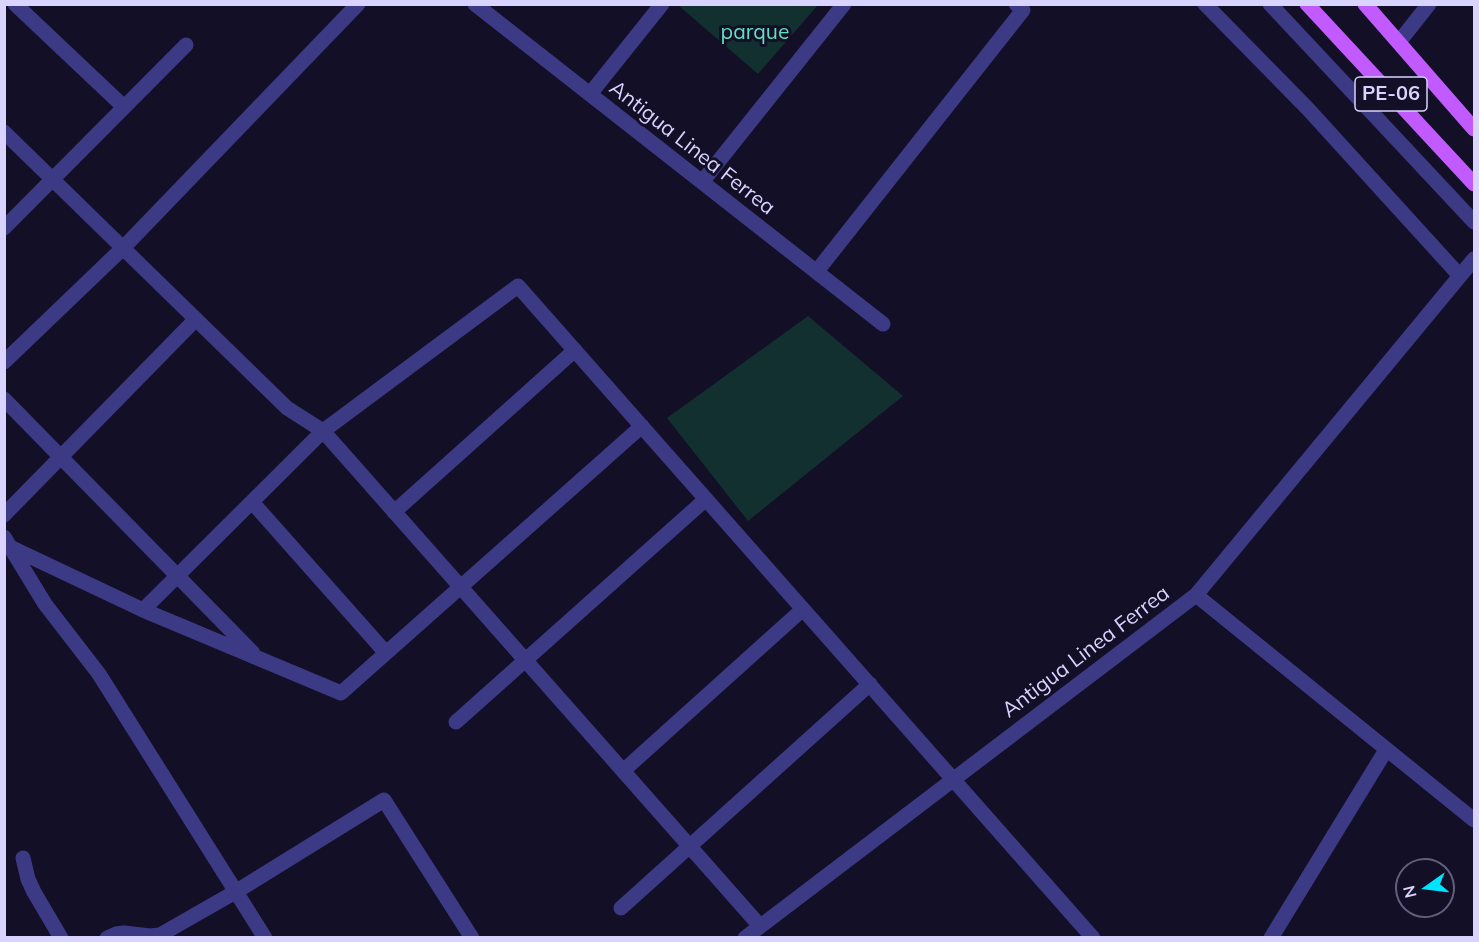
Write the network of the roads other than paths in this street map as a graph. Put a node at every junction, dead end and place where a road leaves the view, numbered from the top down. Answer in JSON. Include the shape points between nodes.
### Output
{"nodes":[{"id":1,"x":15,"y":4,"type":"edge"},
{"id":2,"x":358,"y":4,"type":"edge"},
{"id":3,"x":475,"y":4,"type":"edge"},
{"id":4,"x":662,"y":4,"type":"edge"},
{"id":5,"x":844,"y":4,"type":"edge"},
{"id":6,"x":1016,"y":4,"type":"edge"},
{"id":7,"x":1205,"y":4,"type":"edge"},
{"id":8,"x":1270,"y":4,"type":"edge"},
{"id":9,"x":1307,"y":4,"type":"edge"},
{"id":10,"x":1365,"y":4,"type":"edge"},
{"id":11,"x":1429,"y":4,"type":"edge"},
{"id":12,"x":1400,"y":42,"type":"junction"},
{"id":13,"x":186,"y":45,"type":"dead end"},
{"id":14,"x":590,"y":94,"type":"junction"},
{"id":15,"x":124,"y":107,"type":"junction"},
{"id":16,"x":1474,"y":129,"type":"edge"},
{"id":17,"x":4,"y":132,"type":"edge"},
{"id":18,"x":53,"y":179,"type":"junction"},
{"id":19,"x":702,"y":182,"type":"junction"},
{"id":20,"x":1474,"y":184,"type":"edge"},
{"id":21,"x":1474,"y":222,"type":"edge"},
{"id":22,"x":4,"y":228,"type":"edge"},
{"id":23,"x":123,"y":248,"type":"junction"},
{"id":24,"x":1474,"y":259,"type":"edge"},
{"id":25,"x":817,"y":272,"type":"junction"},
{"id":26,"x":1460,"y":276,"type":"junction"},
{"id":27,"x":196,"y":319,"type":"junction"},
{"id":28,"x":884,"y":324,"type":"dead end"},
{"id":29,"x":575,"y":350,"type":"junction"},
{"id":30,"x":4,"y":362,"type":"edge"},
{"id":31,"x":4,"y":399,"type":"edge"},
{"id":32,"x":642,"y":426,"type":"junction"},
{"id":33,"x":322,"y":431,"type":"junction"},
{"id":34,"x":61,"y":457,"type":"junction"},
{"id":35,"x":706,"y":499,"type":"junction"},
{"id":36,"x":252,"y":502,"type":"junction"},
{"id":37,"x":394,"y":512,"type":"junction"},
{"id":38,"x":4,"y":514,"type":"edge"},
{"id":39,"x":7,"y":542,"type":"edge"},
{"id":40,"x":178,"y":576,"type":"junction"},
{"id":41,"x":460,"y":587,"type":"junction"},
{"id":42,"x":1196,"y":595,"type":"junction"},
{"id":43,"x":803,"y":609,"type":"junction"},
{"id":44,"x":143,"y":610,"type":"junction"},
{"id":45,"x":386,"y":653,"type":"junction"},
{"id":46,"x":257,"y":658,"type":"junction"},
{"id":47,"x":525,"y":660,"type":"junction"},
{"id":48,"x":870,"y":684,"type":"junction"},
{"id":49,"x":456,"y":722,"type":"dead end"},
{"id":50,"x":1386,"y":750,"type":"junction"},
{"id":51,"x":623,"y":771,"type":"junction"},
{"id":52,"x":953,"y":779,"type":"junction"},
{"id":53,"x":1474,"y":820,"type":"edge"},
{"id":54,"x":690,"y":847,"type":"junction"},
{"id":55,"x":23,"y":858,"type":"dead end"},
{"id":56,"x":237,"y":891,"type":"junction"},
{"id":57,"x":621,"y":908,"type":"dead end"},
{"id":58,"x":760,"y":926,"type":"junction"},
{"id":59,"x":61,"y":938,"type":"edge"},
{"id":60,"x":107,"y":938,"type":"edge"},
{"id":61,"x":265,"y":938,"type":"edge"},
{"id":62,"x":472,"y":938,"type":"edge"},
{"id":63,"x":745,"y":938,"type":"edge"},
{"id":64,"x":1093,"y":938,"type":"edge"},
{"id":65,"x":1271,"y":938,"type":"edge"}],
"edges":[{"from":1,"to":15,"type":"street"},
{"from":2,"to":23,"type":"street"},
{"from":3,"to":14,"type":"street","name":"Antigua Linea Ferrea"},
{"from":4,"to":14,"type":"street"},
{"from":5,"to":19,"type":"street"},
{"from":6,"to":25,"type":"street","via":[[1023,10]]},
{"from":7,"to":26,"type":"street","via":[[1308,109]]},
{"from":8,"to":21,"type":"street"},
{"from":9,"to":20,"type":"main road","number":"PE-06"},
{"from":10,"to":12,"type":"main road","number":"PE-06"},
{"from":11,"to":12,"type":"street"},
{"from":12,"to":16,"type":"main road","number":"PE-06"},
{"from":13,"to":15,"type":"street"},
{"from":14,"to":19,"type":"street","name":"Antigua Linea Ferrea"},
{"from":15,"to":18,"type":"street"},
{"from":17,"to":18,"type":"street"},
{"from":18,"to":22,"type":"street"},
{"from":18,"to":23,"type":"street"},
{"from":19,"to":25,"type":"street","name":"Antigua Linea Ferrea"},
{"from":23,"to":27,"type":"street"},
{"from":23,"to":30,"type":"street"},
{"from":24,"to":26,"type":"street"},
{"from":25,"to":28,"type":"street","name":"Antigua Linea Ferrea"},
{"from":26,"to":42,"type":"street"},
{"from":27,"to":33,"type":"street","via":[[287,408]]},
{"from":27,"to":34,"type":"street"},
{"from":29,"to":32,"type":"street"},
{"from":29,"to":33,"type":"street","via":[[518,286]]},
{"from":29,"to":37,"type":"street"},
{"from":31,"to":34,"type":"street"},
{"from":32,"to":35,"type":"street"},
{"from":32,"to":41,"type":"street"},
{"from":33,"to":36,"type":"street"},
{"from":33,"to":37,"type":"street"},
{"from":34,"to":38,"type":"street"},
{"from":34,"to":40,"type":"street"},
{"from":35,"to":43,"type":"street"},
{"from":35,"to":47,"type":"street"},
{"from":36,"to":40,"type":"street"},
{"from":36,"to":45,"type":"street"},
{"from":37,"to":41,"type":"street"},
{"from":39,"to":44,"type":"street"},
{"from":39,"to":56,"type":"street","via":[[45,604],[105,683]]},
{"from":40,"to":44,"type":"street"},
{"from":40,"to":46,"type":"street"},
{"from":41,"to":45,"type":"street"},
{"from":41,"to":47,"type":"street"},
{"from":42,"to":50,"type":"street","name":"Antigua Linea Ferrea"},
{"from":42,"to":52,"type":"street","name":"Antigua Linea Ferrea"},
{"from":43,"to":48,"type":"street"},
{"from":43,"to":51,"type":"street"},
{"from":44,"to":46,"type":"street"},
{"from":45,"to":46,"type":"street","via":[[341,693]]},
{"from":47,"to":49,"type":"street"},
{"from":47,"to":51,"type":"street"},
{"from":48,"to":52,"type":"street"},
{"from":48,"to":54,"type":"street"},
{"from":50,"to":53,"type":"street","name":"Antigua Linea Ferrea"},
{"from":50,"to":65,"type":"street"},
{"from":51,"to":54,"type":"street"},
{"from":52,"to":58,"type":"street","name":"Antigua Linea Ferrea"},
{"from":52,"to":64,"type":"street"},
{"from":54,"to":57,"type":"street"},
{"from":54,"to":58,"type":"street"},
{"from":55,"to":59,"type":"street","via":[[34,892]]},
{"from":56,"to":60,"type":"street","via":[[160,935],[124,933]]},
{"from":56,"to":61,"type":"street"},
{"from":56,"to":62,"type":"street","via":[[384,800]]},
{"from":58,"to":63,"type":"street","name":"Antigua Linea Ferrea"}]}
